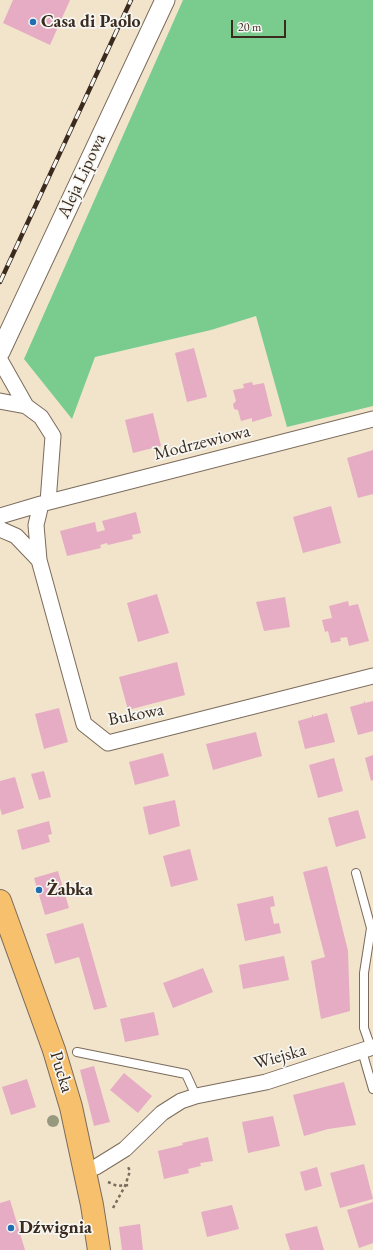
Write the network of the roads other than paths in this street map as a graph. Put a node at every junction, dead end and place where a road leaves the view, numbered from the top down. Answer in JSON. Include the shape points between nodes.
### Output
{"nodes":[{"id":1,"x":165,"y":0,"type":"edge"},
{"id":2,"x":0,"y":352,"type":"edge"},
{"id":3,"x":0,"y":360,"type":"edge"},
{"id":4,"x":0,"y":401,"type":"edge"},
{"id":5,"x":26,"y":406,"type":"junction"},
{"id":6,"x":373,"y":419,"type":"edge"},
{"id":7,"x":44,"y":503,"type":"junction"},
{"id":8,"x":0,"y":516,"type":"edge"},
{"id":9,"x":0,"y":529,"type":"edge"},
{"id":10,"x":39,"y":560,"type":"junction"},
{"id":11,"x":373,"y":676,"type":"edge"},
{"id":12,"x":356,"y":873,"type":"dead end"},
{"id":13,"x":0,"y":901,"type":"edge"},
{"id":14,"x":369,"y":1049,"type":"edge"},
{"id":15,"x":77,"y":1052,"type":"dead end"},
{"id":16,"x":373,"y":1089,"type":"edge"},
{"id":17,"x":196,"y":1096,"type":"junction"},
{"id":18,"x":84,"y":1170,"type":"junction"},
{"id":19,"x":99,"y":1250,"type":"edge"}],
"edges":[{"from":1,"to":2,"type":"street","name":"Aleja Lipowa"},
{"from":3,"to":5,"type":"street"},
{"from":4,"to":5,"type":"street"},
{"from":5,"to":7,"type":"street","name":"Bukowa","via":[[41,417],[53,436]]},
{"from":6,"to":7,"type":"street","name":"Modrzewiowa"},
{"from":7,"to":8,"type":"street","name":"Modrzewiowa"},
{"from":7,"to":10,"type":"street","name":"Bukowa","via":[[36,524]]},
{"from":9,"to":10,"type":"street","via":[[16,536]]},
{"from":10,"to":11,"type":"street","name":"Bukowa","via":[[84,724],[108,743]]},
{"from":12,"to":14,"type":"lane","via":[[371,928],[364,973],[364,1028]]},
{"from":13,"to":18,"type":"main road","name":"Pucka","via":[[54,1050],[71,1107]]},
{"from":14,"to":16,"type":"lane"},
{"from":14,"to":17,"type":"street","name":"Wiejska","via":[[266,1082]]},
{"from":15,"to":17,"type":"lane","via":[[186,1074]]},
{"from":17,"to":18,"type":"street","name":"Wiejska","via":[[181,1101],[162,1113],[125,1149],[110,1159]]},
{"from":18,"to":19,"type":"main road","name":"Pucka"}]}
